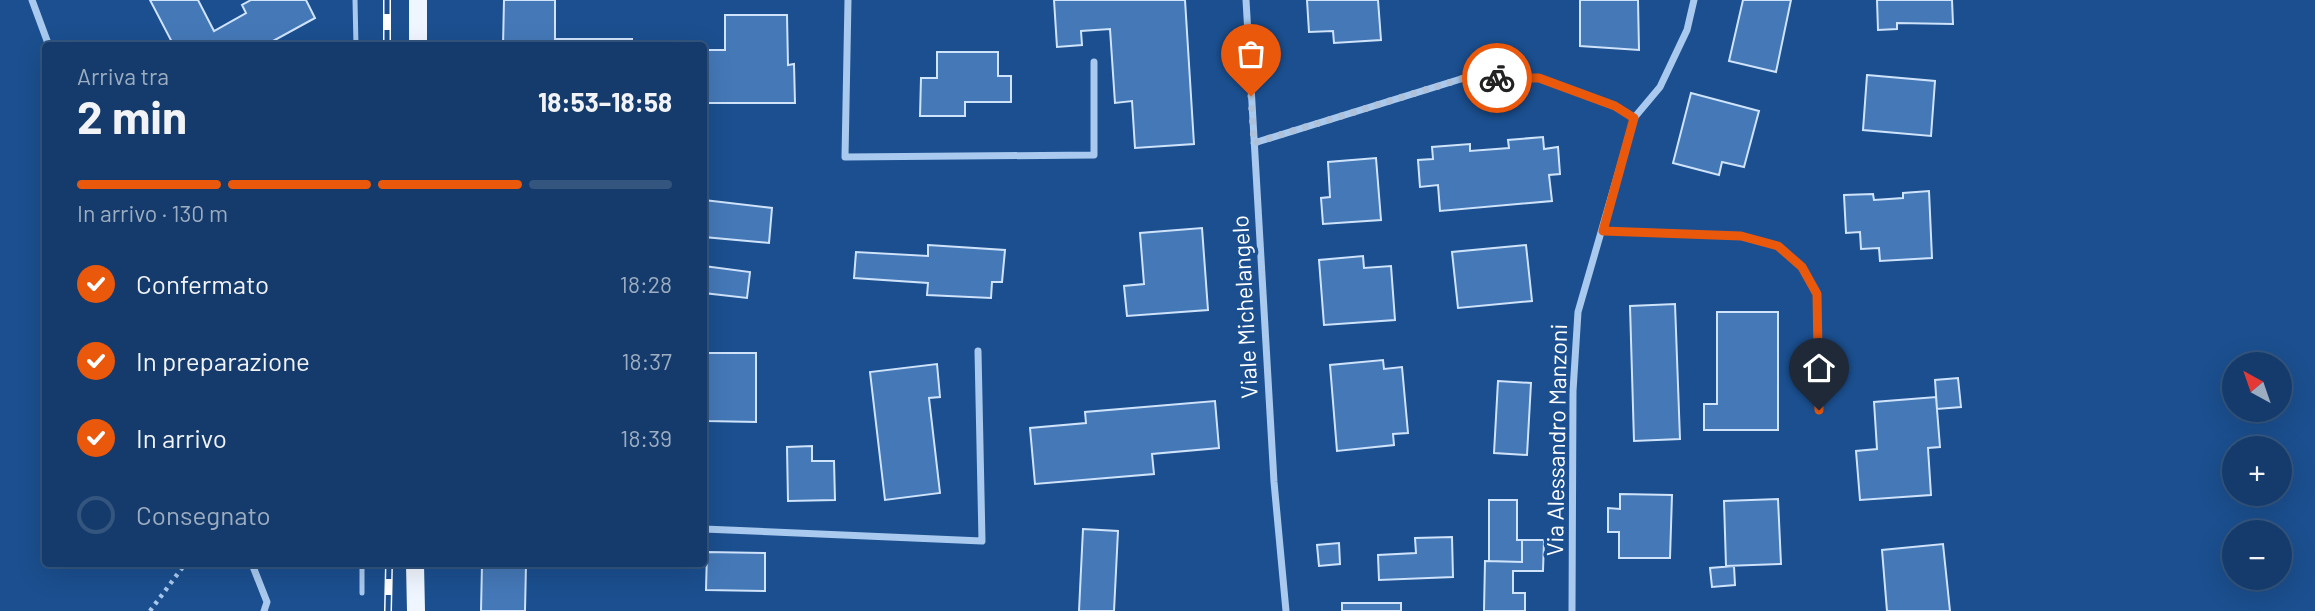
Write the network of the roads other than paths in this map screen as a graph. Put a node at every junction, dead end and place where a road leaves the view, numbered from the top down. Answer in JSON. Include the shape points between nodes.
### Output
{"nodes":[{"id":1,"x":32,"y":0,"type":"edge"},
{"id":2,"x":355,"y":0,"type":"edge"},
{"id":3,"x":418,"y":0,"type":"edge"},
{"id":4,"x":848,"y":0,"type":"edge"},
{"id":5,"x":1246,"y":0,"type":"edge"},
{"id":6,"x":1694,"y":0,"type":"edge"},
{"id":7,"x":48,"y":42,"type":"edge"},
{"id":8,"x":356,"y":42,"type":"edge"},
{"id":9,"x":418,"y":42,"type":"edge"},
{"id":10,"x":1094,"y":62,"type":"dead end"},
{"id":11,"x":1634,"y":118,"type":"junction"},
{"id":12,"x":1254,"y":143,"type":"junction"},
{"id":13,"x":1603,"y":231,"type":"junction"},
{"id":14,"x":978,"y":351,"type":"dead end"},
{"id":15,"x":1819,"y":410,"type":"dead end"},
{"id":16,"x":707,"y":529,"type":"edge"},
{"id":17,"x":253,"y":567,"type":"edge"},
{"id":18,"x":362,"y":567,"type":"edge"},
{"id":19,"x":415,"y":567,"type":"edge"},
{"id":20,"x":362,"y":593,"type":"dead end"},
{"id":21,"x":264,"y":611,"type":"edge"},
{"id":22,"x":415,"y":611,"type":"edge"},
{"id":23,"x":1286,"y":611,"type":"edge"},
{"id":24,"x":1572,"y":611,"type":"edge"}],
"edges":[{"from":1,"to":7,"type":"street"},
{"from":2,"to":8,"type":"lane"},
{"from":3,"to":9,"type":"main road"},
{"from":4,"to":10,"type":"street","via":[[845,157],[1094,155]]},
{"from":5,"to":12,"type":"street","name":"Viale Michelangelo"},
{"from":6,"to":11,"type":"street","name":"Via Alessandro Manzoni","via":[[1687,30],[1660,87]]},
{"from":11,"to":12,"type":"street","via":[[1615,106],[1539,78],[1464,78]]},
{"from":11,"to":13,"type":"street","name":"Via Alessandro Manzoni"},
{"from":12,"to":23,"type":"street","name":"Viale Michelangelo"},
{"from":13,"to":15,"type":"street","via":[[1741,236],[1778,246],[1802,267],[1817,294]]},
{"from":13,"to":24,"type":"street","name":"Via Alessandro Manzoni","via":[[1578,312]]},
{"from":14,"to":16,"type":"street","via":[[982,541]]},
{"from":17,"to":21,"type":"street","via":[[267,602]]},
{"from":18,"to":20,"type":"lane"},
{"from":19,"to":22,"type":"main road"}]}
